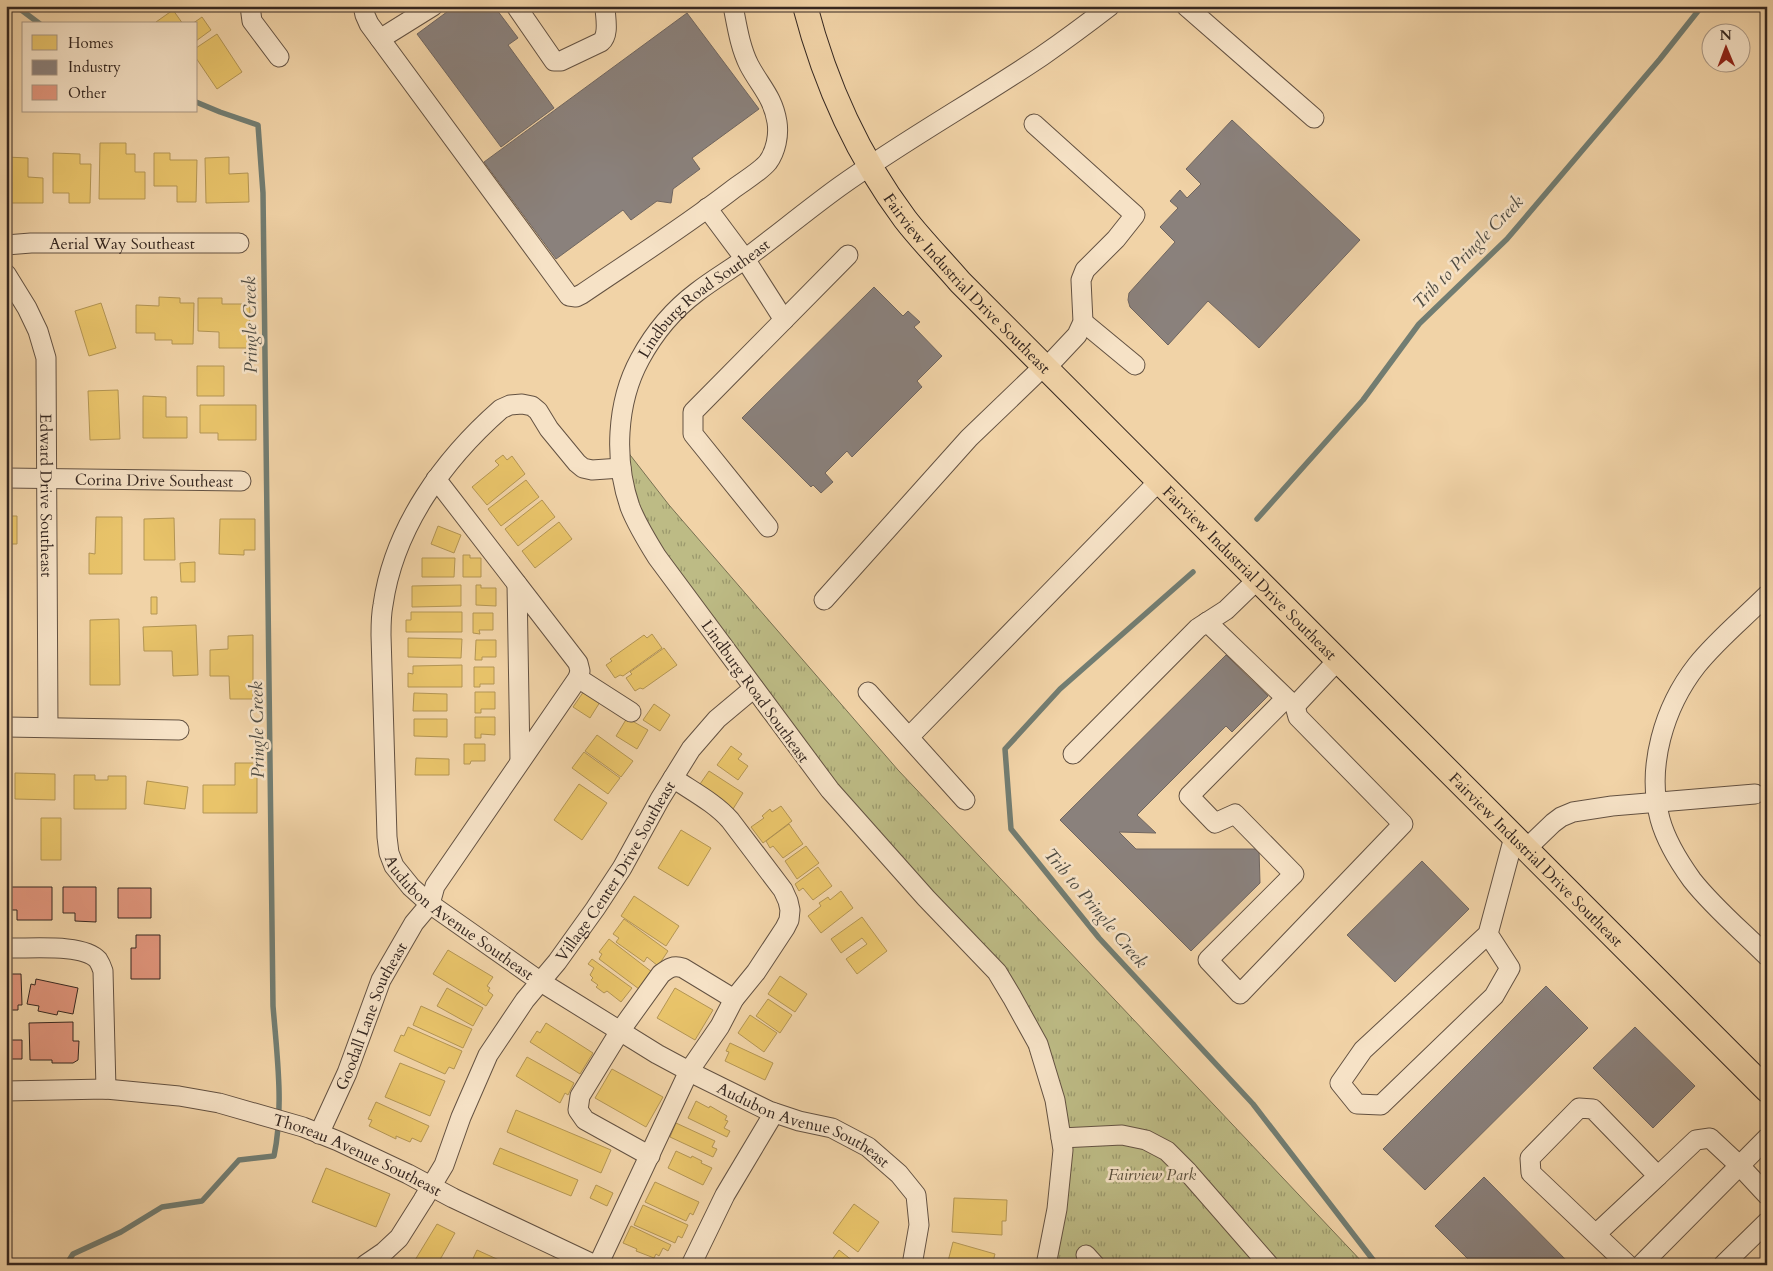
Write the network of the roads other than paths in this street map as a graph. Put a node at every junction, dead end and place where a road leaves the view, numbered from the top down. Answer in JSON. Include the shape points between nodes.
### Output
{"nodes":[{"id":1,"x":250,"y":6,"type":"edge"},
{"id":2,"x":364,"y":6,"type":"edge"},
{"id":3,"x":433,"y":6,"type":"edge"},
{"id":4,"x":516,"y":6,"type":"edge"},
{"id":5,"x":604,"y":6,"type":"edge"},
{"id":6,"x":733,"y":6,"type":"edge"},
{"id":7,"x":805,"y":6,"type":"edge"},
{"id":8,"x":1110,"y":6,"type":"edge"},
{"id":9,"x":1186,"y":6,"type":"edge"},
{"id":10,"x":380,"y":39,"type":"junction"},
{"id":11,"x":279,"y":57,"type":"dead end"},
{"id":12,"x":1314,"y":118,"type":"dead end"},
{"id":13,"x":1034,"y":124,"type":"dead end"},
{"id":14,"x":870,"y":166,"type":"junction"},
{"id":15,"x":707,"y":208,"type":"junction"},
{"id":16,"x":239,"y":243,"type":"dead end"},
{"id":17,"x":6,"y":245,"type":"edge"},
{"id":18,"x":848,"y":255,"type":"dead end"},
{"id":19,"x":745,"y":259,"type":"junction"},
{"id":20,"x":6,"y":274,"type":"edge"},
{"id":21,"x":784,"y":320,"type":"junction"},
{"id":22,"x":1083,"y":322,"type":"junction"},
{"id":23,"x":1135,"y":365,"type":"dead end"},
{"id":24,"x":1045,"y":367,"type":"junction"},
{"id":25,"x":621,"y":468,"type":"junction"},
{"id":26,"x":6,"y":478,"type":"edge"},
{"id":27,"x":47,"y":478,"type":"junction"},
{"id":28,"x":436,"y":479,"type":"junction"},
{"id":29,"x":241,"y":481,"type":"dead end"},
{"id":30,"x":1159,"y":482,"type":"junction"},
{"id":31,"x":768,"y":527,"type":"dead end"},
{"id":32,"x":1256,"y":580,"type":"junction"},
{"id":33,"x":517,"y":584,"type":"junction"},
{"id":34,"x":1767,"y":595,"type":"edge"},
{"id":35,"x":824,"y":600,"type":"dead end"},
{"id":36,"x":1207,"y":622,"type":"junction"},
{"id":37,"x":1338,"y":661,"type":"junction"},
{"id":38,"x":578,"y":678,"type":"junction"},
{"id":39,"x":754,"y":688,"type":"junction"},
{"id":40,"x":868,"y":692,"type":"dead end"},
{"id":41,"x":1290,"y":702,"type":"junction"},
{"id":42,"x":631,"y":712,"type":"dead end"},
{"id":43,"x":6,"y":727,"type":"edge"},
{"id":44,"x":48,"y":727,"type":"junction"},
{"id":45,"x":179,"y":730,"type":"dead end"},
{"id":46,"x":909,"y":737,"type":"junction"},
{"id":47,"x":1072,"y":754,"type":"dead end"},
{"id":48,"x":520,"y":761,"type":"junction"},
{"id":49,"x":672,"y":778,"type":"junction"},
{"id":50,"x":1755,"y":794,"type":"dead end"},
{"id":51,"x":965,"y":800,"type":"dead end"},
{"id":52,"x":1656,"y":803,"type":"junction"},
{"id":53,"x":1520,"y":843,"type":"junction"},
{"id":54,"x":430,"y":904,"type":"junction"},
{"id":55,"x":1488,"y":934,"type":"junction"},
{"id":56,"x":6,"y":948,"type":"edge"},
{"id":57,"x":1767,"y":956,"type":"edge"},
{"id":58,"x":540,"y":982,"type":"junction"},
{"id":59,"x":734,"y":999,"type":"junction"},
{"id":60,"x":620,"y":1031,"type":"junction"},
{"id":61,"x":689,"y":1071,"type":"junction"},
{"id":62,"x":106,"y":1089,"type":"junction"},
{"id":63,"x":1767,"y":1090,"type":"edge"},
{"id":64,"x":6,"y":1091,"type":"edge"},
{"id":65,"x":774,"y":1113,"type":"junction"},
{"id":66,"x":311,"y":1131,"type":"junction"},
{"id":67,"x":1061,"y":1138,"type":"junction"},
{"id":68,"x":1767,"y":1138,"type":"edge"},
{"id":69,"x":650,"y":1156,"type":"junction"},
{"id":70,"x":1740,"y":1166,"type":"junction"},
{"id":71,"x":1658,"y":1176,"type":"junction"},
{"id":72,"x":432,"y":1186,"type":"junction"},
{"id":73,"x":1767,"y":1195,"type":"edge"},
{"id":74,"x":1767,"y":1222,"type":"edge"},
{"id":75,"x":1596,"y":1234,"type":"junction"},
{"id":76,"x":366,"y":1265,"type":"edge"},
{"id":77,"x":597,"y":1265,"type":"edge"},
{"id":78,"x":691,"y":1265,"type":"edge"},
{"id":79,"x":912,"y":1265,"type":"edge"},
{"id":80,"x":1046,"y":1265,"type":"edge"},
{"id":81,"x":1084,"y":1265,"type":"edge"},
{"id":82,"x":1096,"y":1265,"type":"edge"},
{"id":83,"x":1270,"y":1265,"type":"edge"},
{"id":84,"x":1628,"y":1265,"type":"edge"},
{"id":85,"x":1641,"y":1265,"type":"edge"},
{"id":86,"x":1723,"y":1265,"type":"edge"}],
"edges":[{"from":1,"to":11,"type":"street","via":[[252,21]]},
{"from":2,"to":10,"type":"street","via":[[369,24]]},
{"from":3,"to":10,"type":"street"},
{"from":4,"to":5,"type":"street","via":[[554,61],[561,61],[602,42],[606,35]]},
{"from":6,"to":15,"type":"street","via":[[743,51],[770,96],[777,138],[767,163]]},
{"from":7,"to":14,"type":"main road","name":"Fairview Industrial Drive Southeast","via":[[839,105]]},
{"from":8,"to":14,"type":"street","name":"Lindburg Road Southeast","via":[[1043,55]]},
{"from":9,"to":12,"type":"street"},
{"from":10,"to":15,"type":"street","via":[[569,296],[582,294]]},
{"from":13,"to":22,"type":"street","via":[[1135,215],[1085,270],[1081,280]]},
{"from":14,"to":19,"type":"street","name":"Lindburg Road Southeast"},
{"from":14,"to":24,"type":"main road","name":"Fairview Industrial Drive Southeast","via":[[925,243]]},
{"from":15,"to":19,"type":"street"},
{"from":16,"to":17,"type":"street","name":"Aerial Way Southeast","via":[[31,242]]},
{"from":18,"to":21,"type":"street"},
{"from":19,"to":21,"type":"street"},
{"from":19,"to":25,"type":"street","name":"Lindburg Road Southeast","via":[[696,292],[675,311],[640,359],[624,400]]},
{"from":20,"to":27,"type":"street","name":"Edward Drive Southeast","via":[[38,331],[46,358]]},
{"from":21,"to":31,"type":"street","via":[[693,412],[694,434]]},
{"from":22,"to":23,"type":"street"},
{"from":22,"to":24,"type":"street","via":[[1077,335]]},
{"from":24,"to":30,"type":"main road","name":"Fairview Industrial Drive Southeast"},
{"from":24,"to":35,"type":"street","via":[[969,438]]},
{"from":25,"to":28,"type":"street","name":"Audubon Avenue Southeast","via":[[592,470],[577,464],[538,411],[532,406],[516,405],[501,409],[460,449]]},
{"from":25,"to":39,"type":"street","name":"Lindburg Road Southeast","via":[[625,492],[646,539]]},
{"from":26,"to":27,"type":"street","name":"Corina Drive Southeast"},
{"from":27,"to":29,"type":"street","name":"Corina Drive Southeast"},
{"from":27,"to":44,"type":"street","name":"Edward Drive Southeast"},
{"from":28,"to":33,"type":"street"},
{"from":28,"to":54,"type":"street","name":"Audubon Avenue Southeast","via":[[397,552],[383,604],[381,635],[389,852],[401,876]]},
{"from":30,"to":32,"type":"main road","name":"Fairview Industrial Drive Southeast"},
{"from":30,"to":46,"type":"street"},
{"from":32,"to":36,"type":"street","via":[[1226,610]]},
{"from":32,"to":37,"type":"main road","name":"Fairview Industrial Drive Southeast"},
{"from":33,"to":38,"type":"street","via":[[578,663]]},
{"from":33,"to":48,"type":"street"},
{"from":34,"to":52,"type":"street","via":[[1704,656],[1680,691],[1661,738]]},
{"from":36,"to":41,"type":"street"},
{"from":36,"to":47,"type":"street"},
{"from":37,"to":41,"type":"street"},
{"from":37,"to":53,"type":"main road","name":"Fairview Industrial Drive Southeast"},
{"from":38,"to":42,"type":"street"},
{"from":38,"to":48,"type":"street","name":"Goodall Lane Southeast"},
{"from":39,"to":49,"type":"street","name":"Village Center Drive Southeast","via":[[706,730]]},
{"from":39,"to":67,"type":"street","name":"Lindburg Road Southeast","via":[[824,783],[862,828],[997,972],[1038,1044],[1055,1100]]},
{"from":40,"to":46,"type":"street"},
{"from":41,"to":41,"type":"street","via":[[1298,716],[1403,824],[1240,994],[1208,960],[1294,874],[1235,814],[1215,824],[1189,796]]},
{"from":43,"to":44,"type":"street"},
{"from":44,"to":45,"type":"street"},
{"from":46,"to":51,"type":"street"},
{"from":48,"to":54,"type":"street","name":"Goodall Lane Southeast","via":[[436,886]]},
{"from":49,"to":58,"type":"street","name":"Village Center Drive Southeast","via":[[622,868]]},
{"from":49,"to":59,"type":"street","via":[[724,813],[788,901],[789,920],[785,928]]},
{"from":50,"to":52,"type":"street"},
{"from":52,"to":53,"type":"street","via":[[1573,812]]},
{"from":52,"to":57,"type":"street","via":[[1667,838],[1693,880]]},
{"from":53,"to":55,"type":"street"},
{"from":53,"to":63,"type":"main road","name":"Fairview Industrial Drive Southeast"},
{"from":54,"to":58,"type":"street","name":"Audubon Avenue Southeast"},
{"from":54,"to":66,"type":"street","name":"Goodall Lane Southeast","via":[[414,923],[381,980],[347,1073]]},
{"from":55,"to":55,"type":"street","via":[[1510,968],[1494,996],[1381,1105],[1357,1104],[1340,1083],[1362,1050]]},
{"from":56,"to":62,"type":"street","via":[[73,949],[88,953],[98,961],[104,971]]},
{"from":58,"to":60,"type":"street","name":"Audubon Avenue Southeast"},
{"from":58,"to":72,"type":"street","name":"Village Center Drive Southeast","via":[[488,1055],[444,1165]]},
{"from":59,"to":60,"type":"street","via":[[683,968],[670,967],[661,974]]},
{"from":59,"to":61,"type":"street"},
{"from":60,"to":61,"type":"street","name":"Audubon Avenue Southeast"},
{"from":60,"to":69,"type":"street","via":[[580,1096],[578,1110],[585,1120]]},
{"from":61,"to":65,"type":"street","name":"Audubon Avenue Southeast"},
{"from":61,"to":69,"type":"street"},
{"from":62,"to":64,"type":"street","name":"Thoreau Avenue Southeast"},
{"from":62,"to":66,"type":"street","name":"Thoreau Avenue Southeast","via":[[219,1103]]},
{"from":65,"to":78,"type":"street","via":[[725,1195]]},
{"from":65,"to":79,"type":"street","name":"Audubon Avenue Southeast","via":[[842,1133],[868,1147],[899,1174],[916,1195],[919,1225]]},
{"from":66,"to":72,"type":"street","name":"Thoreau Avenue Southeast"},
{"from":67,"to":80,"type":"street","name":"Lindburg Road Southeast","via":[[1063,1150],[1058,1209]]},
{"from":67,"to":83,"type":"street","via":[[1122,1135],[1146,1140],[1167,1151]]},
{"from":68,"to":70,"type":"street"},
{"from":69,"to":77,"type":"street"},
{"from":70,"to":71,"type":"street","via":[[1710,1138],[1696,1140]]},
{"from":70,"to":73,"type":"street"},
{"from":70,"to":85,"type":"street"},
{"from":71,"to":75,"type":"street"},
{"from":71,"to":75,"type":"street","via":[[1592,1109],[1579,1108],[1530,1158],[1531,1172]]},
{"from":72,"to":76,"type":"street","name":"Village Center Drive Southeast","via":[[399,1238]]},
{"from":72,"to":77,"type":"street","name":"Thoreau Avenue Southeast"},
{"from":74,"to":86,"type":"street"},
{"from":75,"to":84,"type":"street"},
{"from":81,"to":82,"type":"street","via":[[1086,1255]]}]}
